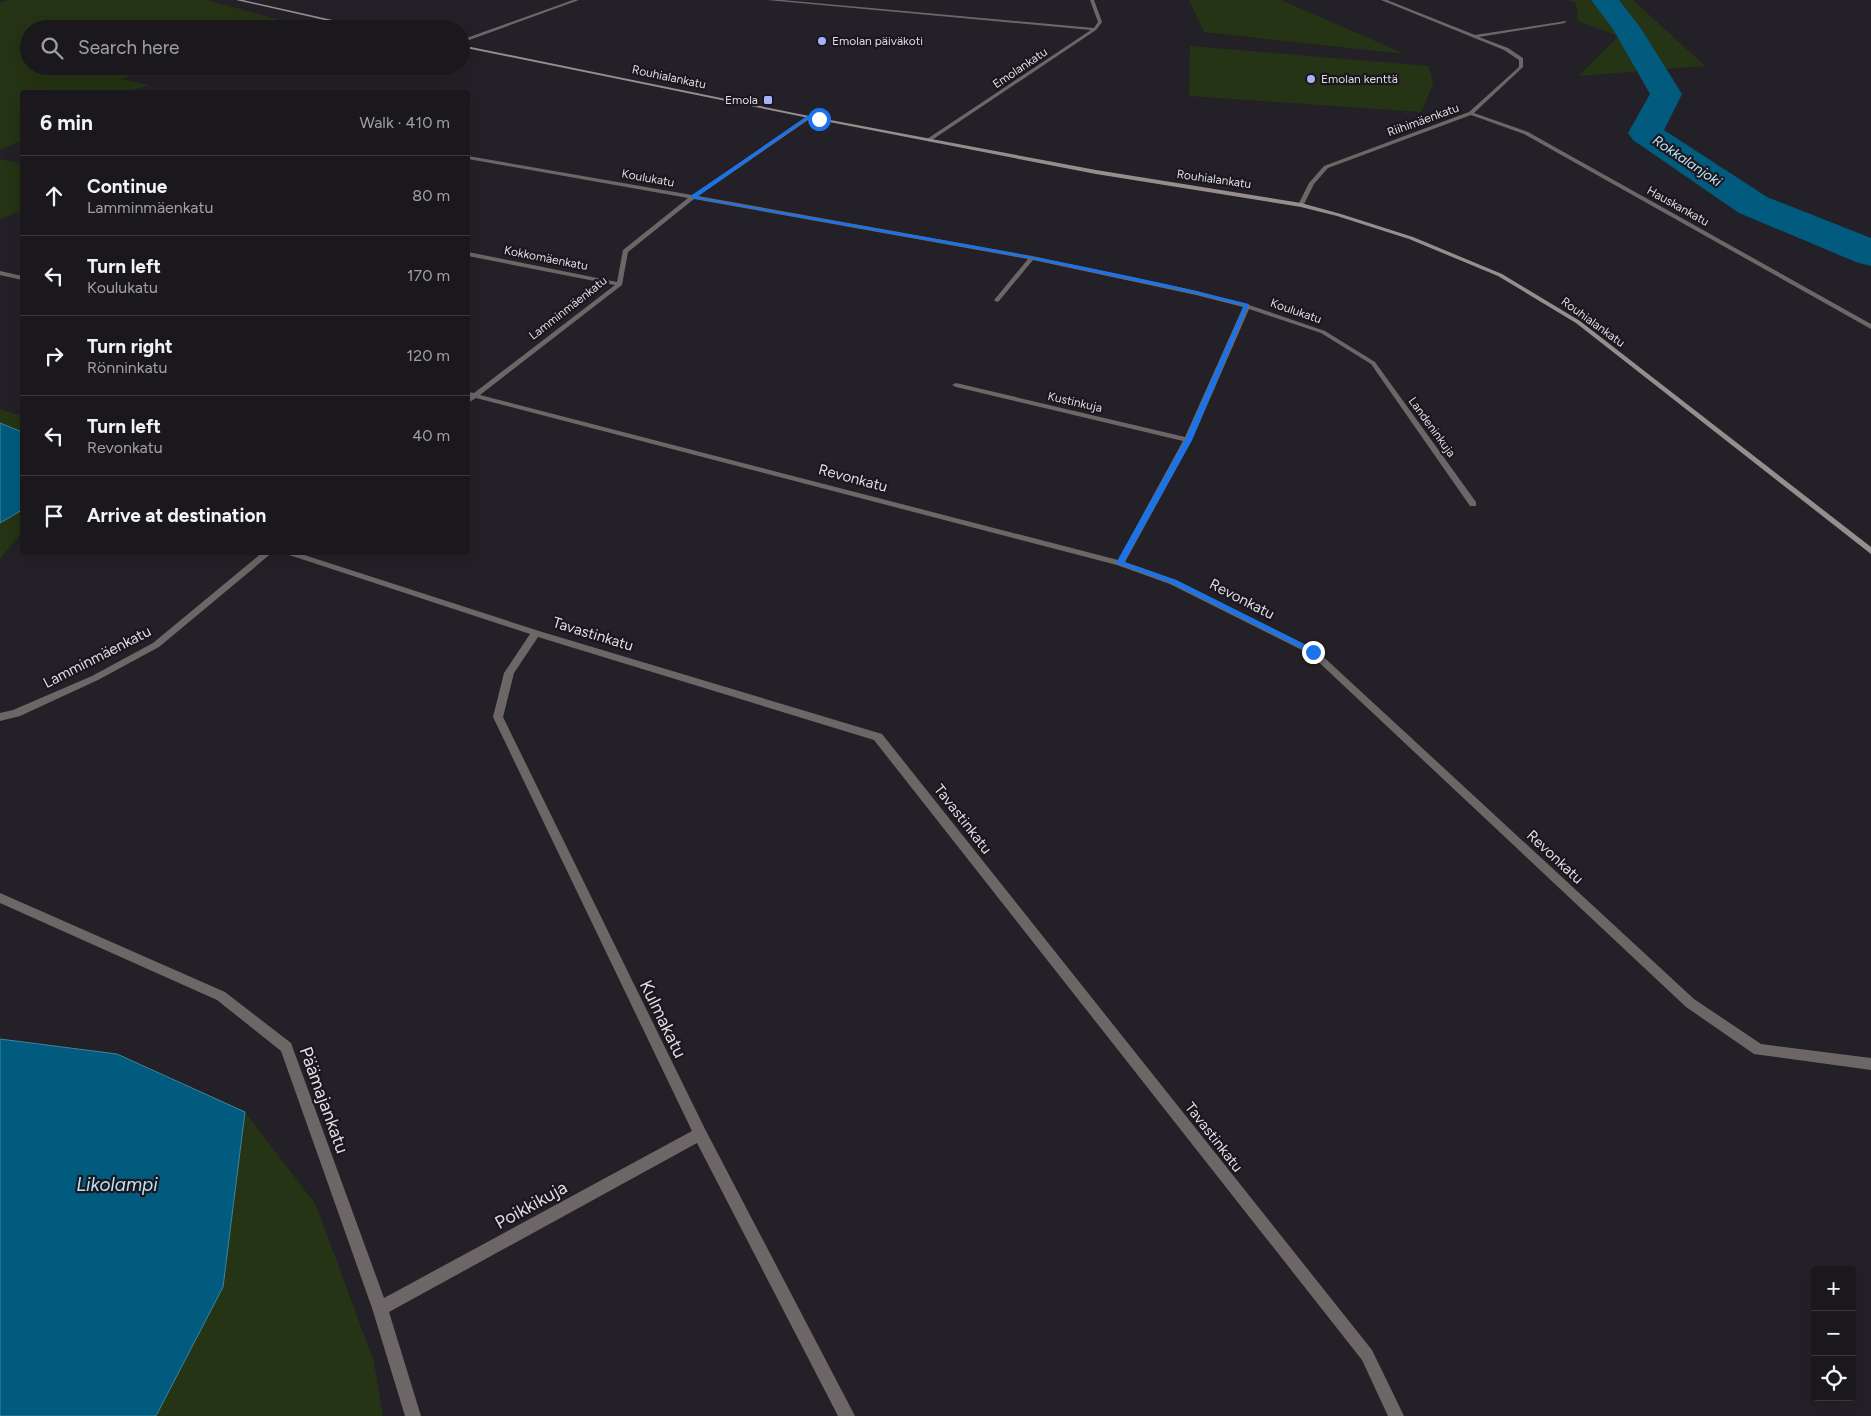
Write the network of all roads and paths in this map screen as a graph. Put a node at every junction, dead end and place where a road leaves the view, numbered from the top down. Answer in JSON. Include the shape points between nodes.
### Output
{"nodes":[{"id":1,"x":238,"y":0,"type":"edge"},
{"id":2,"x":578,"y":0,"type":"edge"},
{"id":3,"x":769,"y":0,"type":"edge"},
{"id":4,"x":1092,"y":0,"type":"edge"},
{"id":5,"x":1383,"y":0,"type":"edge"},
{"id":6,"x":330,"y":20,"type":"edge"},
{"id":7,"x":1565,"y":22,"type":"dead end"},
{"id":8,"x":1095,"y":29,"type":"junction"},
{"id":9,"x":1475,"y":36,"type":"junction"},
{"id":10,"x":470,"y":39,"type":"edge"},
{"id":11,"x":470,"y":48,"type":"edge"},
{"id":12,"x":1471,"y":113,"type":"junction"},
{"id":13,"x":809,"y":117,"type":"junction"},
{"id":14,"x":929,"y":140,"type":"junction"},
{"id":15,"x":470,"y":157,"type":"edge"},
{"id":16,"x":693,"y":197,"type":"junction"},
{"id":17,"x":1301,"y":205,"type":"junction"},
{"id":18,"x":470,"y":254,"type":"edge"},
{"id":19,"x":1032,"y":258,"type":"junction"},
{"id":20,"x":0,"y":272,"type":"edge"},
{"id":21,"x":20,"y":277,"type":"edge"},
{"id":22,"x":620,"y":284,"type":"junction"},
{"id":23,"x":997,"y":300,"type":"dead end"},
{"id":24,"x":1247,"y":306,"type":"junction"},
{"id":25,"x":1871,"y":327,"type":"edge"},
{"id":26,"x":1373,"y":363,"type":"joint"},
{"id":27,"x":956,"y":385,"type":"dead end"},
{"id":28,"x":470,"y":397,"type":"edge"},
{"id":29,"x":1188,"y":440,"type":"junction"},
{"id":30,"x":1473,"y":504,"type":"dead end"},
{"id":31,"x":1871,"y":551,"type":"edge"},
{"id":32,"x":265,"y":555,"type":"edge"},
{"id":33,"x":293,"y":555,"type":"edge"},
{"id":34,"x":1120,"y":563,"type":"junction"},
{"id":35,"x":536,"y":633,"type":"junction"},
{"id":36,"x":0,"y":717,"type":"edge"},
{"id":37,"x":0,"y":898,"type":"edge"},
{"id":38,"x":1871,"y":1064,"type":"edge"},
{"id":39,"x":700,"y":1134,"type":"junction"},
{"id":40,"x":380,"y":1308,"type":"junction"},
{"id":41,"x":413,"y":1416,"type":"edge"},
{"id":42,"x":847,"y":1416,"type":"edge"},
{"id":43,"x":1396,"y":1416,"type":"edge"}],
"edges":[{"from":1,"to":6,"type":"street"},
{"from":2,"to":10,"type":"street"},
{"from":3,"to":8,"type":"street"},
{"from":4,"to":8,"type":"street","via":[[1100,22]]},
{"from":5,"to":9,"type":"street","name":"Riihimäenkatu"},
{"from":7,"to":9,"type":"street"},
{"from":8,"to":14,"type":"street","name":"Emolankatu"},
{"from":9,"to":12,"type":"street","name":"Riihimäenkatu","via":[[1506,49],[1520,59],[1521,67]]},
{"from":11,"to":13,"type":"street","name":"Rouhialankatu"},
{"from":12,"to":17,"type":"street","name":"Riihimäenkatu","via":[[1326,168],[1312,183]]},
{"from":12,"to":25,"type":"street","name":"Hauskankatu","via":[[1526,133]]},
{"from":13,"to":14,"type":"street","name":"Rouhialankatu"},
{"from":13,"to":16,"type":"street","name":"Lamminmäenkatu"},
{"from":14,"to":17,"type":"street","name":"Rouhialankatu","via":[[1096,172]]},
{"from":15,"to":16,"type":"street","name":"Koulukatu"},
{"from":16,"to":19,"type":"street","name":"Koulukatu"},
{"from":16,"to":22,"type":"street","name":"Lamminmäenkatu","via":[[625,251]]},
{"from":17,"to":31,"type":"street","name":"Rouhialankatu","via":[[1455,255],[1539,297],[1578,322]]},
{"from":18,"to":22,"type":"street","name":"Kokkomäenkatu"},
{"from":19,"to":23,"type":"street"},
{"from":19,"to":24,"type":"street","name":"Koulukatu"},
{"from":20,"to":21,"type":"street"},
{"from":22,"to":28,"type":"street","name":"Lamminmäenkatu"},
{"from":24,"to":26,"type":"street","name":"Koulukatu","via":[[1324,332]]},
{"from":24,"to":29,"type":"street"},
{"from":26,"to":30,"type":"street","name":"Landeninkuja"},
{"from":27,"to":29,"type":"street","name":"Kustinkuja"},
{"from":28,"to":34,"type":"street","name":"Revonkatu"},
{"from":29,"to":34,"type":"street"},
{"from":32,"to":36,"type":"street","name":"Lamminmäenkatu","via":[[156,645],[95,678],[16,714]]},
{"from":33,"to":35,"type":"street","name":"Tavastinkatu"},
{"from":34,"to":38,"type":"street","name":"Revonkatu","via":[[1173,582],[1313,652],[1690,1003],[1759,1050]]},
{"from":35,"to":39,"type":"street","name":"Kulmakatu","via":[[509,673],[498,717]]},
{"from":35,"to":43,"type":"street","name":"Tavastinkatu","via":[[878,736],[1367,1356]]},
{"from":37,"to":40,"type":"street","name":"Päämajankatu","via":[[221,996],[286,1047]]},
{"from":39,"to":40,"type":"street","name":"Poikkikuja"},
{"from":39,"to":42,"type":"street","name":"Kulmakatu"},
{"from":40,"to":41,"type":"street","name":"Päämajankatu"}]}
